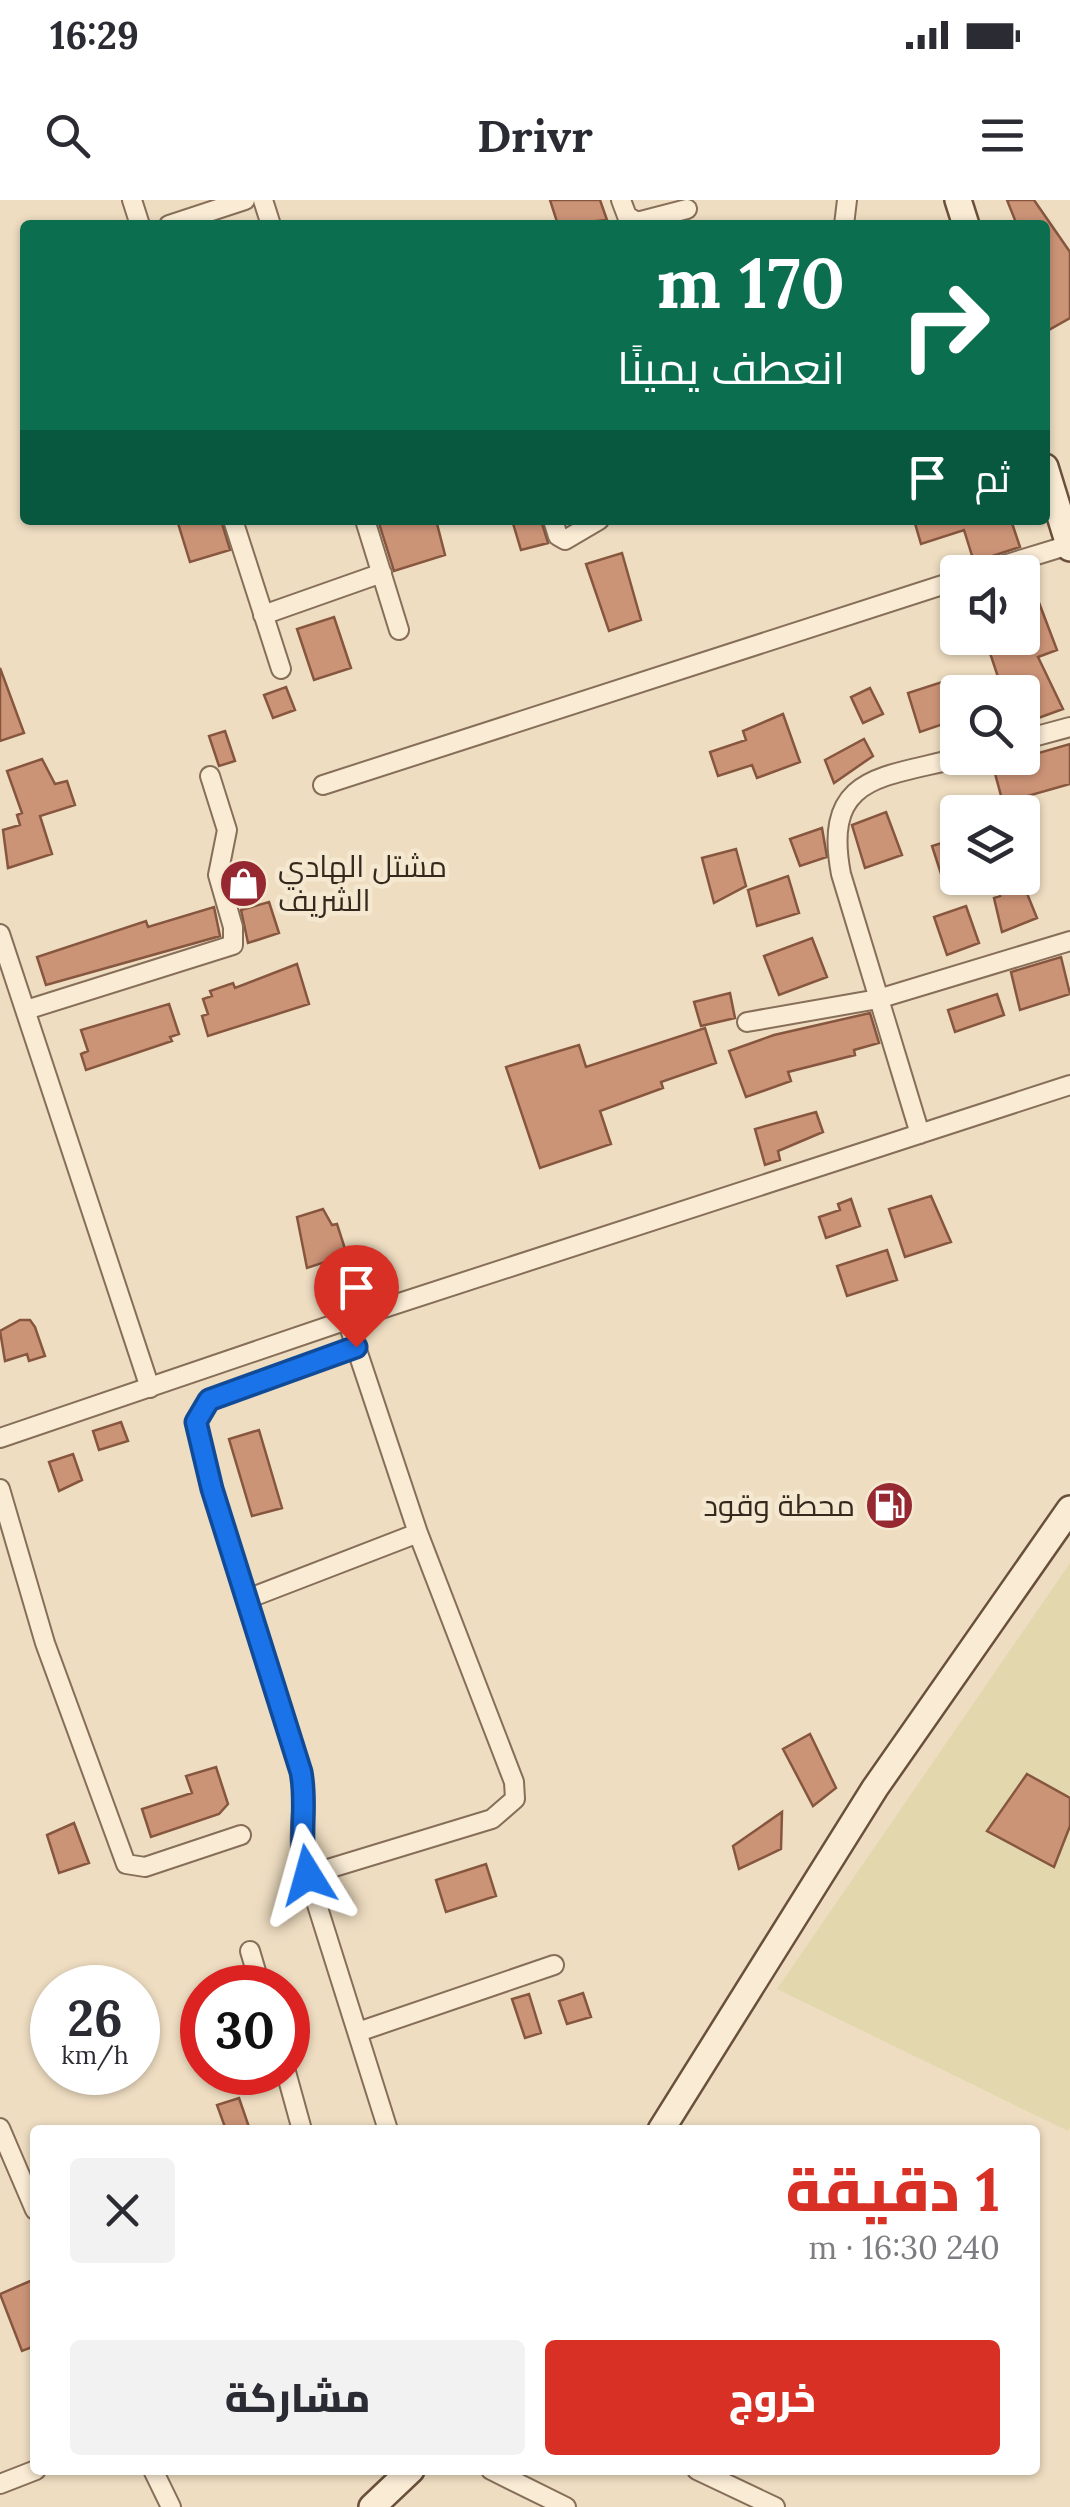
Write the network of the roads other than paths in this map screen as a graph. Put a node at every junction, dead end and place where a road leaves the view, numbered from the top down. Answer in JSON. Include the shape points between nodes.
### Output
{"nodes":[{"id":1,"x":245,"y":200,"type":"edge"},
{"id":2,"x":621,"y":200,"type":"edge"},
{"id":3,"x":686,"y":210,"type":"dead end"},
{"id":4,"x":183,"y":220,"type":"edge"},
{"id":5,"x":633,"y":220,"type":"edge"},
{"id":6,"x":645,"y":220,"type":"edge"},
{"id":7,"x":1050,"y":483,"type":"edge"},
{"id":8,"x":235,"y":525,"type":"edge"},
{"id":9,"x":367,"y":525,"type":"edge"},
{"id":10,"x":554,"y":525,"type":"edge"},
{"id":11,"x":592,"y":525,"type":"edge"},
{"id":12,"x":1070,"y":546,"type":"edge"},
{"id":13,"x":1039,"y":555,"type":"edge"},
{"id":14,"x":382,"y":573,"type":"junction"},
{"id":15,"x":940,"y":586,"type":"edge"},
{"id":16,"x":264,"y":615,"type":"junction"},
{"id":17,"x":400,"y":630,"type":"dead end"},
{"id":18,"x":280,"y":669,"type":"dead end"},
{"id":19,"x":1070,"y":726,"type":"edge"},
{"id":20,"x":1040,"y":735,"type":"edge"},
{"id":21,"x":940,"y":763,"type":"edge"},
{"id":22,"x":210,"y":776,"type":"dead end"},
{"id":23,"x":323,"y":786,"type":"dead end"},
{"id":24,"x":0,"y":934,"type":"edge"},
{"id":25,"x":1070,"y":941,"type":"edge"},
{"id":26,"x":878,"y":999,"type":"junction"},
{"id":27,"x":26,"y":1010,"type":"junction"},
{"id":28,"x":747,"y":1022,"type":"dead end"},
{"id":29,"x":1070,"y":1085,"type":"edge"},
{"id":30,"x":920,"y":1134,"type":"junction"},
{"id":31,"x":347,"y":1320,"type":"junction"},
{"id":32,"x":356,"y":1347,"type":"junction"},
{"id":33,"x":150,"y":1388,"type":"junction"},
{"id":34,"x":0,"y":1438,"type":"edge"},
{"id":35,"x":0,"y":1488,"type":"edge"},
{"id":36,"x":1070,"y":1509,"type":"edge"},
{"id":37,"x":418,"y":1533,"type":"junction"},
{"id":38,"x":247,"y":1599,"type":"junction"},
{"id":39,"x":241,"y":1836,"type":"dead end"},
{"id":40,"x":308,"y":1875,"type":"junction"},
{"id":41,"x":250,"y":1951,"type":"dead end"},
{"id":42,"x":254,"y":1965,"type":"edge"},
{"id":43,"x":554,"y":1965,"type":"dead end"},
{"id":44,"x":358,"y":2032,"type":"junction"},
{"id":45,"x":292,"y":2095,"type":"edge"},
{"id":46,"x":301,"y":2125,"type":"edge"},
{"id":47,"x":386,"y":2125,"type":"edge"},
{"id":48,"x":664,"y":2125,"type":"edge"},
{"id":49,"x":0,"y":2128,"type":"edge"},
{"id":50,"x":30,"y":2198,"type":"edge"},
{"id":51,"x":30,"y":2472,"type":"edge"},
{"id":52,"x":155,"y":2475,"type":"edge"},
{"id":53,"x":406,"y":2475,"type":"edge"},
{"id":54,"x":501,"y":2475,"type":"edge"},
{"id":55,"x":708,"y":2475,"type":"edge"},
{"id":56,"x":0,"y":2484,"type":"edge"},
{"id":57,"x":172,"y":2507,"type":"edge"},
{"id":58,"x":372,"y":2507,"type":"edge"},
{"id":59,"x":566,"y":2507,"type":"edge"},
{"id":60,"x":775,"y":2507,"type":"edge"}],
"edges":[{"from":1,"to":4,"type":"street"},
{"from":2,"to":5,"type":"street"},
{"from":3,"to":6,"type":"street"},
{"from":7,"to":12,"type":"main road"},
{"from":8,"to":16,"type":"street"},
{"from":9,"to":14,"type":"street"},
{"from":10,"to":11,"type":"street","via":[[558,536],[570,540]]},
{"from":12,"to":13,"type":"street"},
{"from":14,"to":16,"type":"street"},
{"from":14,"to":17,"type":"street"},
{"from":15,"to":23,"type":"street"},
{"from":16,"to":18,"type":"street"},
{"from":19,"to":20,"type":"street"},
{"from":21,"to":26,"type":"street","via":[[858,786],[840,818],[841,874]]},
{"from":22,"to":27,"type":"street","via":[[227,830],[218,875],[233,944]]},
{"from":24,"to":27,"type":"street"},
{"from":25,"to":26,"type":"street"},
{"from":26,"to":28,"type":"street"},
{"from":26,"to":30,"type":"street"},
{"from":27,"to":33,"type":"street"},
{"from":29,"to":30,"type":"street"},
{"from":30,"to":31,"type":"street"},
{"from":31,"to":32,"type":"street"},
{"from":31,"to":33,"type":"street"},
{"from":32,"to":37,"type":"street"},
{"from":32,"to":38,"type":"street","via":[[202,1408],[196,1422]]},
{"from":33,"to":34,"type":"street"},
{"from":35,"to":39,"type":"street","via":[[45,1643],[126,1864],[146,1867]]},
{"from":36,"to":48,"type":"main road","via":[[875,1788]]},
{"from":37,"to":38,"type":"street"},
{"from":37,"to":40,"type":"street","via":[[515,1799],[492,1819]]},
{"from":38,"to":40,"type":"street","via":[[301,1772],[306,1804],[300,1842]]},
{"from":40,"to":44,"type":"street"},
{"from":41,"to":42,"type":"street"},
{"from":43,"to":44,"type":"street"},
{"from":44,"to":47,"type":"street"},
{"from":45,"to":46,"type":"street"},
{"from":49,"to":50,"type":"street"},
{"from":51,"to":56,"type":"street"},
{"from":52,"to":57,"type":"street"},
{"from":53,"to":58,"type":"main road"},
{"from":54,"to":59,"type":"street"},
{"from":55,"to":60,"type":"street"}]}
